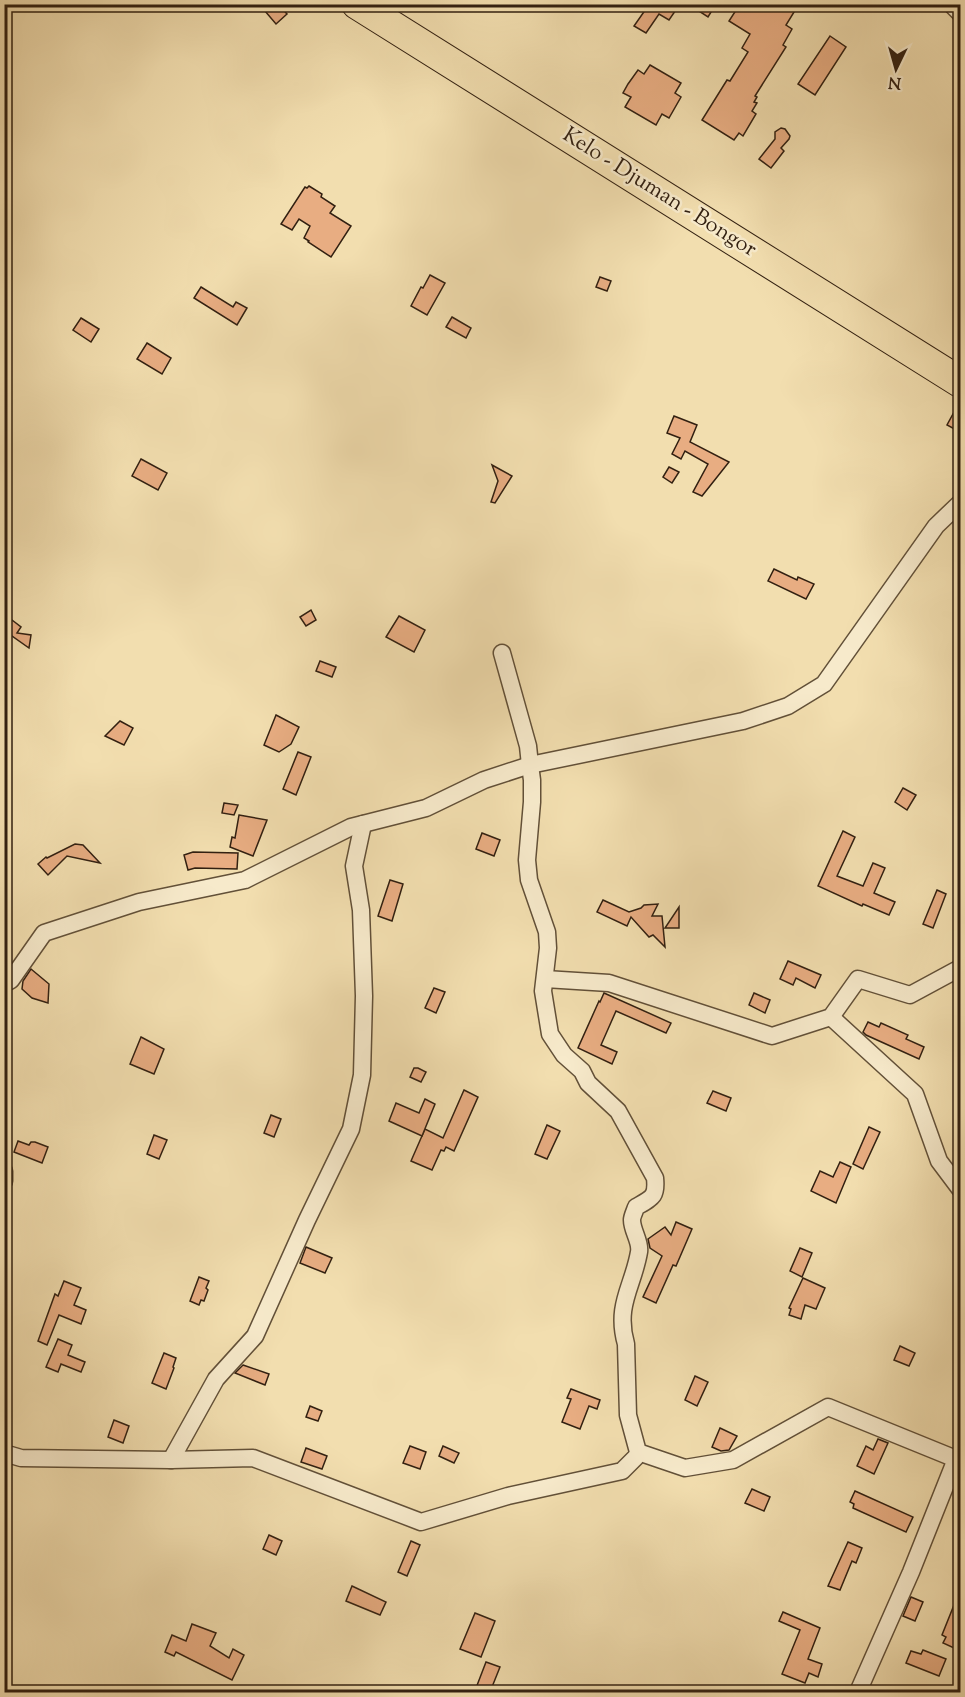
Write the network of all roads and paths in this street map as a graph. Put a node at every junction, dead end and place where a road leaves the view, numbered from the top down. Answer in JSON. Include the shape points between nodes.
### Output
{"nodes":[{"id":1,"x":357,"y":4,"type":"edge"},
{"id":2,"x":951,"y":4,"type":"edge"},
{"id":3,"x":960,"y":13,"type":"edge"},
{"id":4,"x":960,"y":382,"type":"edge"},
{"id":5,"x":960,"y":503,"type":"edge"},
{"id":6,"x":502,"y":652,"type":"dead end"},
{"id":7,"x":530,"y":765,"type":"junction"},
{"id":8,"x":363,"y":824,"type":"junction"},
{"id":9,"x":960,"y":968,"type":"edge"},
{"id":10,"x":545,"y":979,"type":"junction"},
{"id":11,"x":4,"y":984,"type":"edge"},
{"id":12,"x":831,"y":1017,"type":"junction"},
{"id":13,"x":4,"y":1171,"type":"edge"},
{"id":14,"x":4,"y":1181,"type":"edge"},
{"id":15,"x":960,"y":1189,"type":"edge"},
{"id":16,"x":4,"y":1453,"type":"edge"},
{"id":17,"x":636,"y":1457,"type":"dead end"},
{"id":18,"x":959,"y":1458,"type":"edge"},
{"id":19,"x":171,"y":1460,"type":"junction"},
{"id":20,"x":858,"y":1692,"type":"edge"}],
"edges":[{"from":1,"to":4,"type":"highway","name":"Kelo - Djuman - Bongor"},
{"from":2,"to":3,"type":"street"},
{"from":5,"to":7,"type":"street","via":[[936,526],[824,684],[788,706],[743,721]]},
{"from":6,"to":7,"type":"street"},
{"from":7,"to":8,"type":"street","via":[[484,780],[426,808]]},
{"from":7,"to":10,"type":"street","via":[[532,802],[527,860],[529,880],[547,932]]},
{"from":8,"to":11,"type":"street","via":[[245,879],[139,902],[44,933]]},
{"from":8,"to":19,"type":"street","via":[[354,866],[361,910],[362,1075],[351,1129],[255,1336],[216,1379]]},
{"from":9,"to":12,"type":"street","via":[[910,995],[858,979]]},
{"from":10,"to":12,"type":"street","via":[[609,983],[772,1036]]},
{"from":10,"to":18,"type":"street","via":[[543,991],[550,1034],[588,1083],[618,1111],[655,1178],[652,1198],[636,1207],[632,1221],[640,1250],[622,1315],[628,1415],[638,1452],[685,1468],[733,1460],[828,1407]]},
{"from":12,"to":15,"type":"street","via":[[915,1094],[939,1161]]},
{"from":13,"to":14,"type":"street"},
{"from":16,"to":19,"type":"street","via":[[21,1458]]},
{"from":17,"to":19,"type":"street","via":[[622,1471],[508,1496],[421,1522],[253,1458]]},
{"from":18,"to":20,"type":"street"}]}
